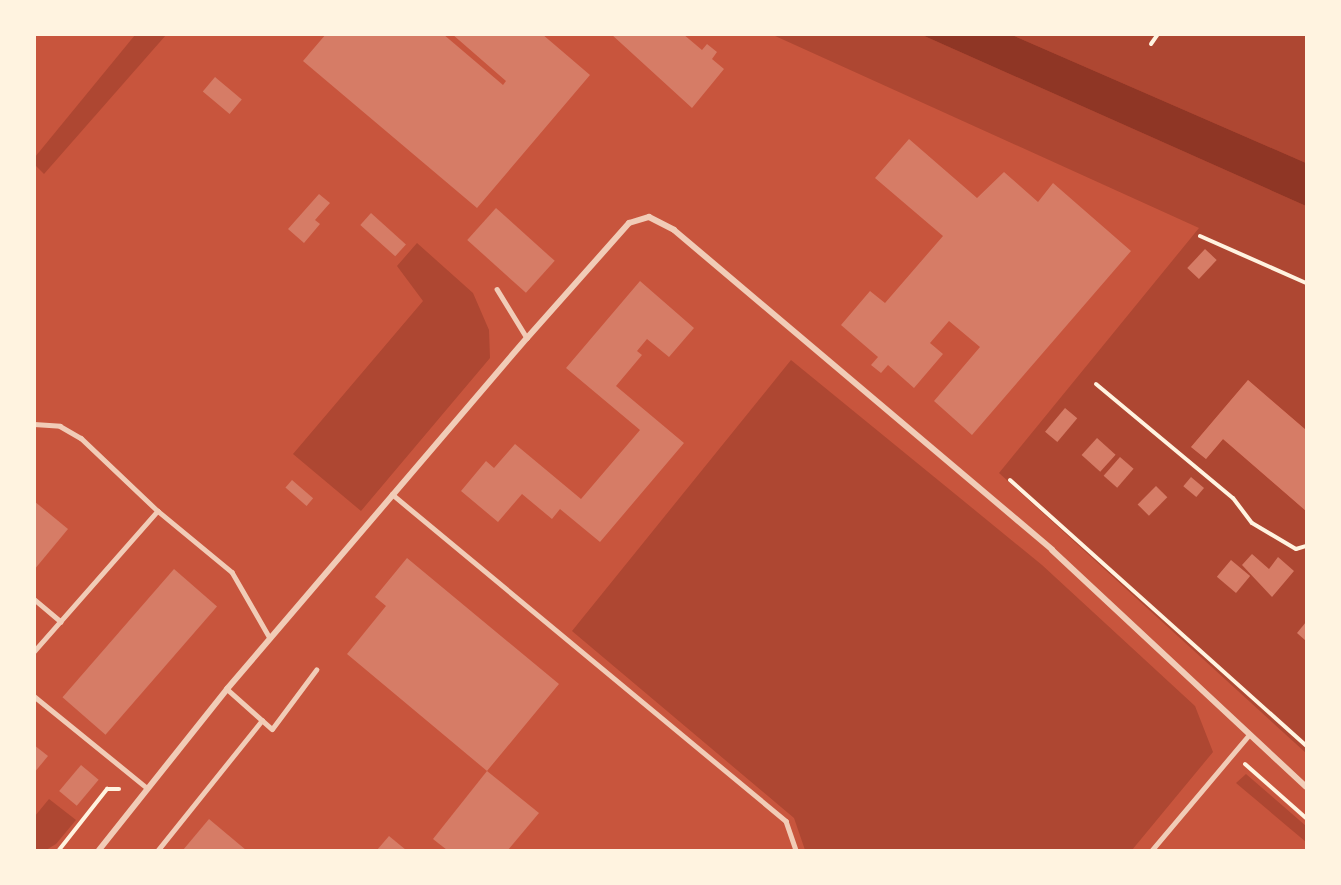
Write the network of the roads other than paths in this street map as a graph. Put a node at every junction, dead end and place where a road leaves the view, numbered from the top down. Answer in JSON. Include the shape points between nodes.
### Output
{"nodes":[{"id":1,"x":497,"y":290,"type":"dead end"},
{"id":2,"x":527,"y":338,"type":"junction"},
{"id":3,"x":34,"y":424,"type":"edge"},
{"id":4,"x":392,"y":494,"type":"junction"},
{"id":5,"x":158,"y":511,"type":"junction"},
{"id":6,"x":34,"y":600,"type":"edge"},
{"id":7,"x":61,"y":622,"type":"junction"},
{"id":8,"x":270,"y":638,"type":"junction"},
{"id":9,"x":34,"y":652,"type":"edge"},
{"id":10,"x":316,"y":670,"type":"dead end"},
{"id":11,"x":227,"y":689,"type":"junction"},
{"id":12,"x":34,"y":696,"type":"edge"},
{"id":13,"x":262,"y":720,"type":"junction"},
{"id":14,"x":1248,"y":736,"type":"junction"},
{"id":15,"x":146,"y":787,"type":"junction"},
{"id":16,"x":1306,"y":787,"type":"edge"},
{"id":17,"x":99,"y":850,"type":"edge"},
{"id":18,"x":158,"y":850,"type":"edge"},
{"id":19,"x":796,"y":850,"type":"edge"},
{"id":20,"x":1152,"y":850,"type":"edge"}],
"edges":[{"from":1,"to":2,"type":"lane"},
{"from":2,"to":4,"type":"street"},
{"from":2,"to":14,"type":"street","via":[[629,223],[649,217],[674,230],[1052,550]]},
{"from":3,"to":5,"type":"lane","via":[[60,426],[81,438]]},
{"from":4,"to":8,"type":"street"},
{"from":4,"to":19,"type":"lane","via":[[786,821]]},
{"from":5,"to":7,"type":"lane"},
{"from":5,"to":8,"type":"lane","via":[[232,572]]},
{"from":6,"to":7,"type":"lane"},
{"from":7,"to":9,"type":"lane"},
{"from":8,"to":11,"type":"street"},
{"from":10,"to":13,"type":"lane","via":[[272,729]]},
{"from":11,"to":13,"type":"lane"},
{"from":11,"to":15,"type":"street"},
{"from":12,"to":15,"type":"lane"},
{"from":13,"to":18,"type":"lane"},
{"from":14,"to":16,"type":"street"},
{"from":14,"to":20,"type":"lane"},
{"from":15,"to":17,"type":"street"}]}
